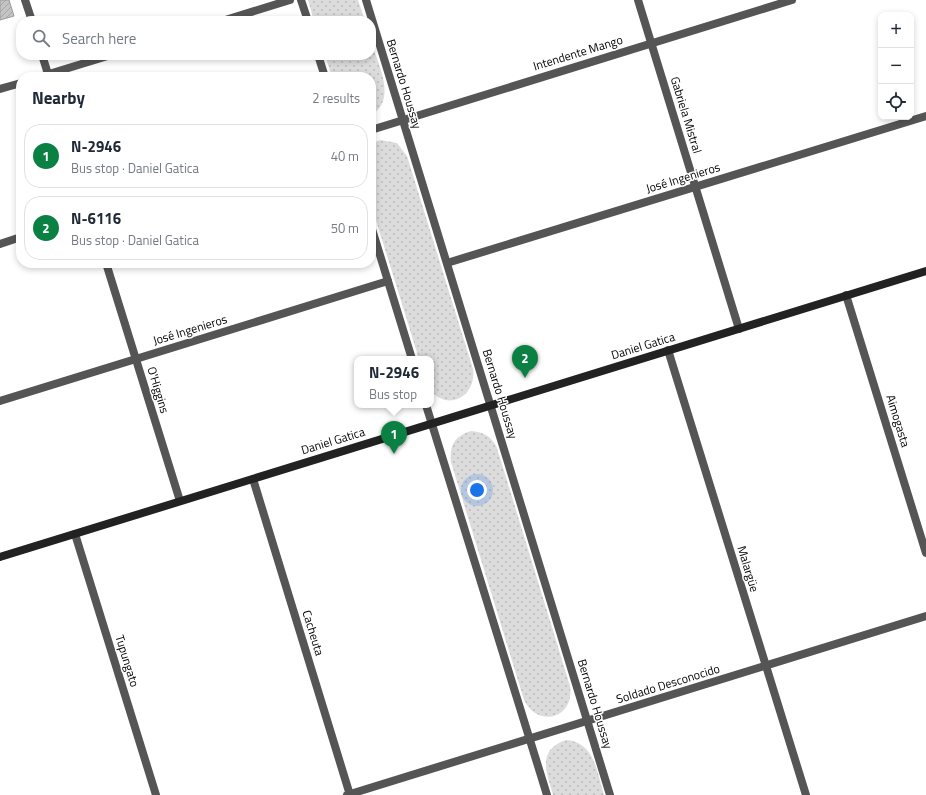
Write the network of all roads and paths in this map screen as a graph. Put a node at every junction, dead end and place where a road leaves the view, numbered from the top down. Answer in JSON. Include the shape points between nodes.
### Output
{"nodes":[{"id":1,"x":25,"y":0,"type":"edge"},
{"id":2,"x":290,"y":0,"type":"edge"},
{"id":3,"x":301,"y":0,"type":"edge"},
{"id":4,"x":366,"y":0,"type":"edge"},
{"id":5,"x":638,"y":0,"type":"edge"},
{"id":6,"x":792,"y":0,"type":"edge"},
{"id":7,"x":30,"y":16,"type":"edge"},
{"id":8,"x":238,"y":16,"type":"edge"},
{"id":9,"x":306,"y":16,"type":"edge"},
{"id":10,"x":371,"y":16,"type":"edge"},
{"id":11,"x":376,"y":32,"type":"edge"},
{"id":12,"x":651,"y":43,"type":"junction"},
{"id":13,"x":44,"y":60,"type":"edge"},
{"id":14,"x":96,"y":60,"type":"edge"},
{"id":15,"x":320,"y":60,"type":"edge"},
{"id":16,"x":48,"y":72,"type":"edge"},
{"id":17,"x":61,"y":72,"type":"edge"},
{"id":18,"x":323,"y":72,"type":"edge"},
{"id":19,"x":16,"y":84,"type":"edge"},
{"id":20,"x":0,"y":89,"type":"edge"},
{"id":21,"x":926,"y":116,"type":"edge"},
{"id":22,"x":403,"y":120,"type":"junction"},
{"id":23,"x":376,"y":128,"type":"edge"},
{"id":24,"x":695,"y":187,"type":"junction"},
{"id":25,"x":16,"y":239,"type":"edge"},
{"id":26,"x":376,"y":242,"type":"edge"},
{"id":27,"x":0,"y":244,"type":"edge"},
{"id":28,"x":447,"y":263,"type":"junction"},
{"id":29,"x":108,"y":268,"type":"edge"},
{"id":30,"x":926,"y":271,"type":"edge"},
{"id":31,"x":388,"y":281,"type":"junction"},
{"id":32,"x":846,"y":295,"type":"junction"},
{"id":33,"x":739,"y":328,"type":"junction"},
{"id":34,"x":668,"y":350,"type":"junction"},
{"id":35,"x":411,"y":356,"type":"edge"},
{"id":36,"x":136,"y":359,"type":"junction"},
{"id":37,"x":0,"y":401,"type":"edge"},
{"id":38,"x":490,"y":405,"type":"junction"},
{"id":39,"x":427,"y":408,"type":"edge"},
{"id":40,"x":432,"y":424,"type":"junction"},
{"id":41,"x":253,"y":479,"type":"junction"},
{"id":42,"x":180,"y":502,"type":"junction"},
{"id":43,"x":76,"y":534,"type":"junction"},
{"id":44,"x":926,"y":553,"type":"edge"},
{"id":45,"x":0,"y":557,"type":"edge"},
{"id":46,"x":926,"y":616,"type":"edge"},
{"id":47,"x":766,"y":666,"type":"junction"},
{"id":48,"x":587,"y":721,"type":"junction"},
{"id":49,"x":529,"y":739,"type":"junction"},
{"id":50,"x":156,"y":795,"type":"edge"},
{"id":51,"x":349,"y":795,"type":"edge"},
{"id":52,"x":547,"y":795,"type":"edge"},
{"id":53,"x":610,"y":795,"type":"edge"},
{"id":54,"x":806,"y":795,"type":"edge"}],
"edges":[{"from":1,"to":7,"type":"street"},
{"from":2,"to":8,"type":"street"},
{"from":3,"to":9,"type":"street"},
{"from":4,"to":10,"type":"street","name":"Bernardo Houssay"},
{"from":5,"to":12,"type":"street","name":"Gabriela Mistral"},
{"from":6,"to":12,"type":"street","name":"Intendente Mango"},
{"from":11,"to":22,"type":"street","name":"Bernardo Houssay"},
{"from":12,"to":22,"type":"street","name":"Intendente Mango"},
{"from":12,"to":24,"type":"street","name":"Gabriela Mistral"},
{"from":13,"to":16,"type":"street"},
{"from":14,"to":17,"type":"street"},
{"from":15,"to":18,"type":"street"},
{"from":19,"to":20,"type":"street"},
{"from":21,"to":24,"type":"street","name":"José Ingenieros"},
{"from":22,"to":23,"type":"street","name":"Intendente Mango"},
{"from":22,"to":28,"type":"street","name":"Bernardo Houssay"},
{"from":24,"to":28,"type":"street","name":"José Ingenieros"},
{"from":24,"to":33,"type":"street","name":"Gabriela Mistral"},
{"from":25,"to":27,"type":"street"},
{"from":26,"to":31,"type":"street"},
{"from":28,"to":38,"type":"street","name":"Bernardo Houssay"},
{"from":29,"to":36,"type":"street","name":"O'Higgins"},
{"from":30,"to":32,"type":"main road","name":"Daniel Gatica"},
{"from":31,"to":35,"type":"street"},
{"from":31,"to":36,"type":"street","name":"José Ingenieros"},
{"from":32,"to":33,"type":"main road","name":"Daniel Gatica"},
{"from":32,"to":44,"type":"street","name":"Aimogasta"},
{"from":33,"to":34,"type":"main road","name":"Daniel Gatica"},
{"from":34,"to":38,"type":"main road","name":"Daniel Gatica"},
{"from":34,"to":47,"type":"street","name":"Malargüe"},
{"from":36,"to":37,"type":"street","name":"José Ingenieros"},
{"from":36,"to":42,"type":"street","name":"O'Higgins"},
{"from":38,"to":40,"type":"main road","name":"Daniel Gatica"},
{"from":38,"to":48,"type":"street","name":"Bernardo Houssay"},
{"from":39,"to":40,"type":"street"},
{"from":40,"to":41,"type":"main road","name":"Daniel Gatica"},
{"from":40,"to":49,"type":"street"},
{"from":41,"to":42,"type":"main road","name":"Daniel Gatica"},
{"from":41,"to":51,"type":"street","name":"Cacheuta"},
{"from":42,"to":43,"type":"main road","name":"Daniel Gatica"},
{"from":43,"to":45,"type":"main road","name":"Daniel Gatica"},
{"from":43,"to":50,"type":"street","name":"Tupungato"},
{"from":46,"to":47,"type":"street","name":"Soldado Desconocido"},
{"from":47,"to":48,"type":"street","name":"Soldado Desconocido"},
{"from":47,"to":54,"type":"street","name":"Malargüe"},
{"from":48,"to":49,"type":"street","name":"Soldado Desconocido"},
{"from":48,"to":53,"type":"street","name":"Bernardo Houssay"},
{"from":49,"to":51,"type":"street","name":"Soldado Desconocido"},
{"from":49,"to":52,"type":"street"}]}
